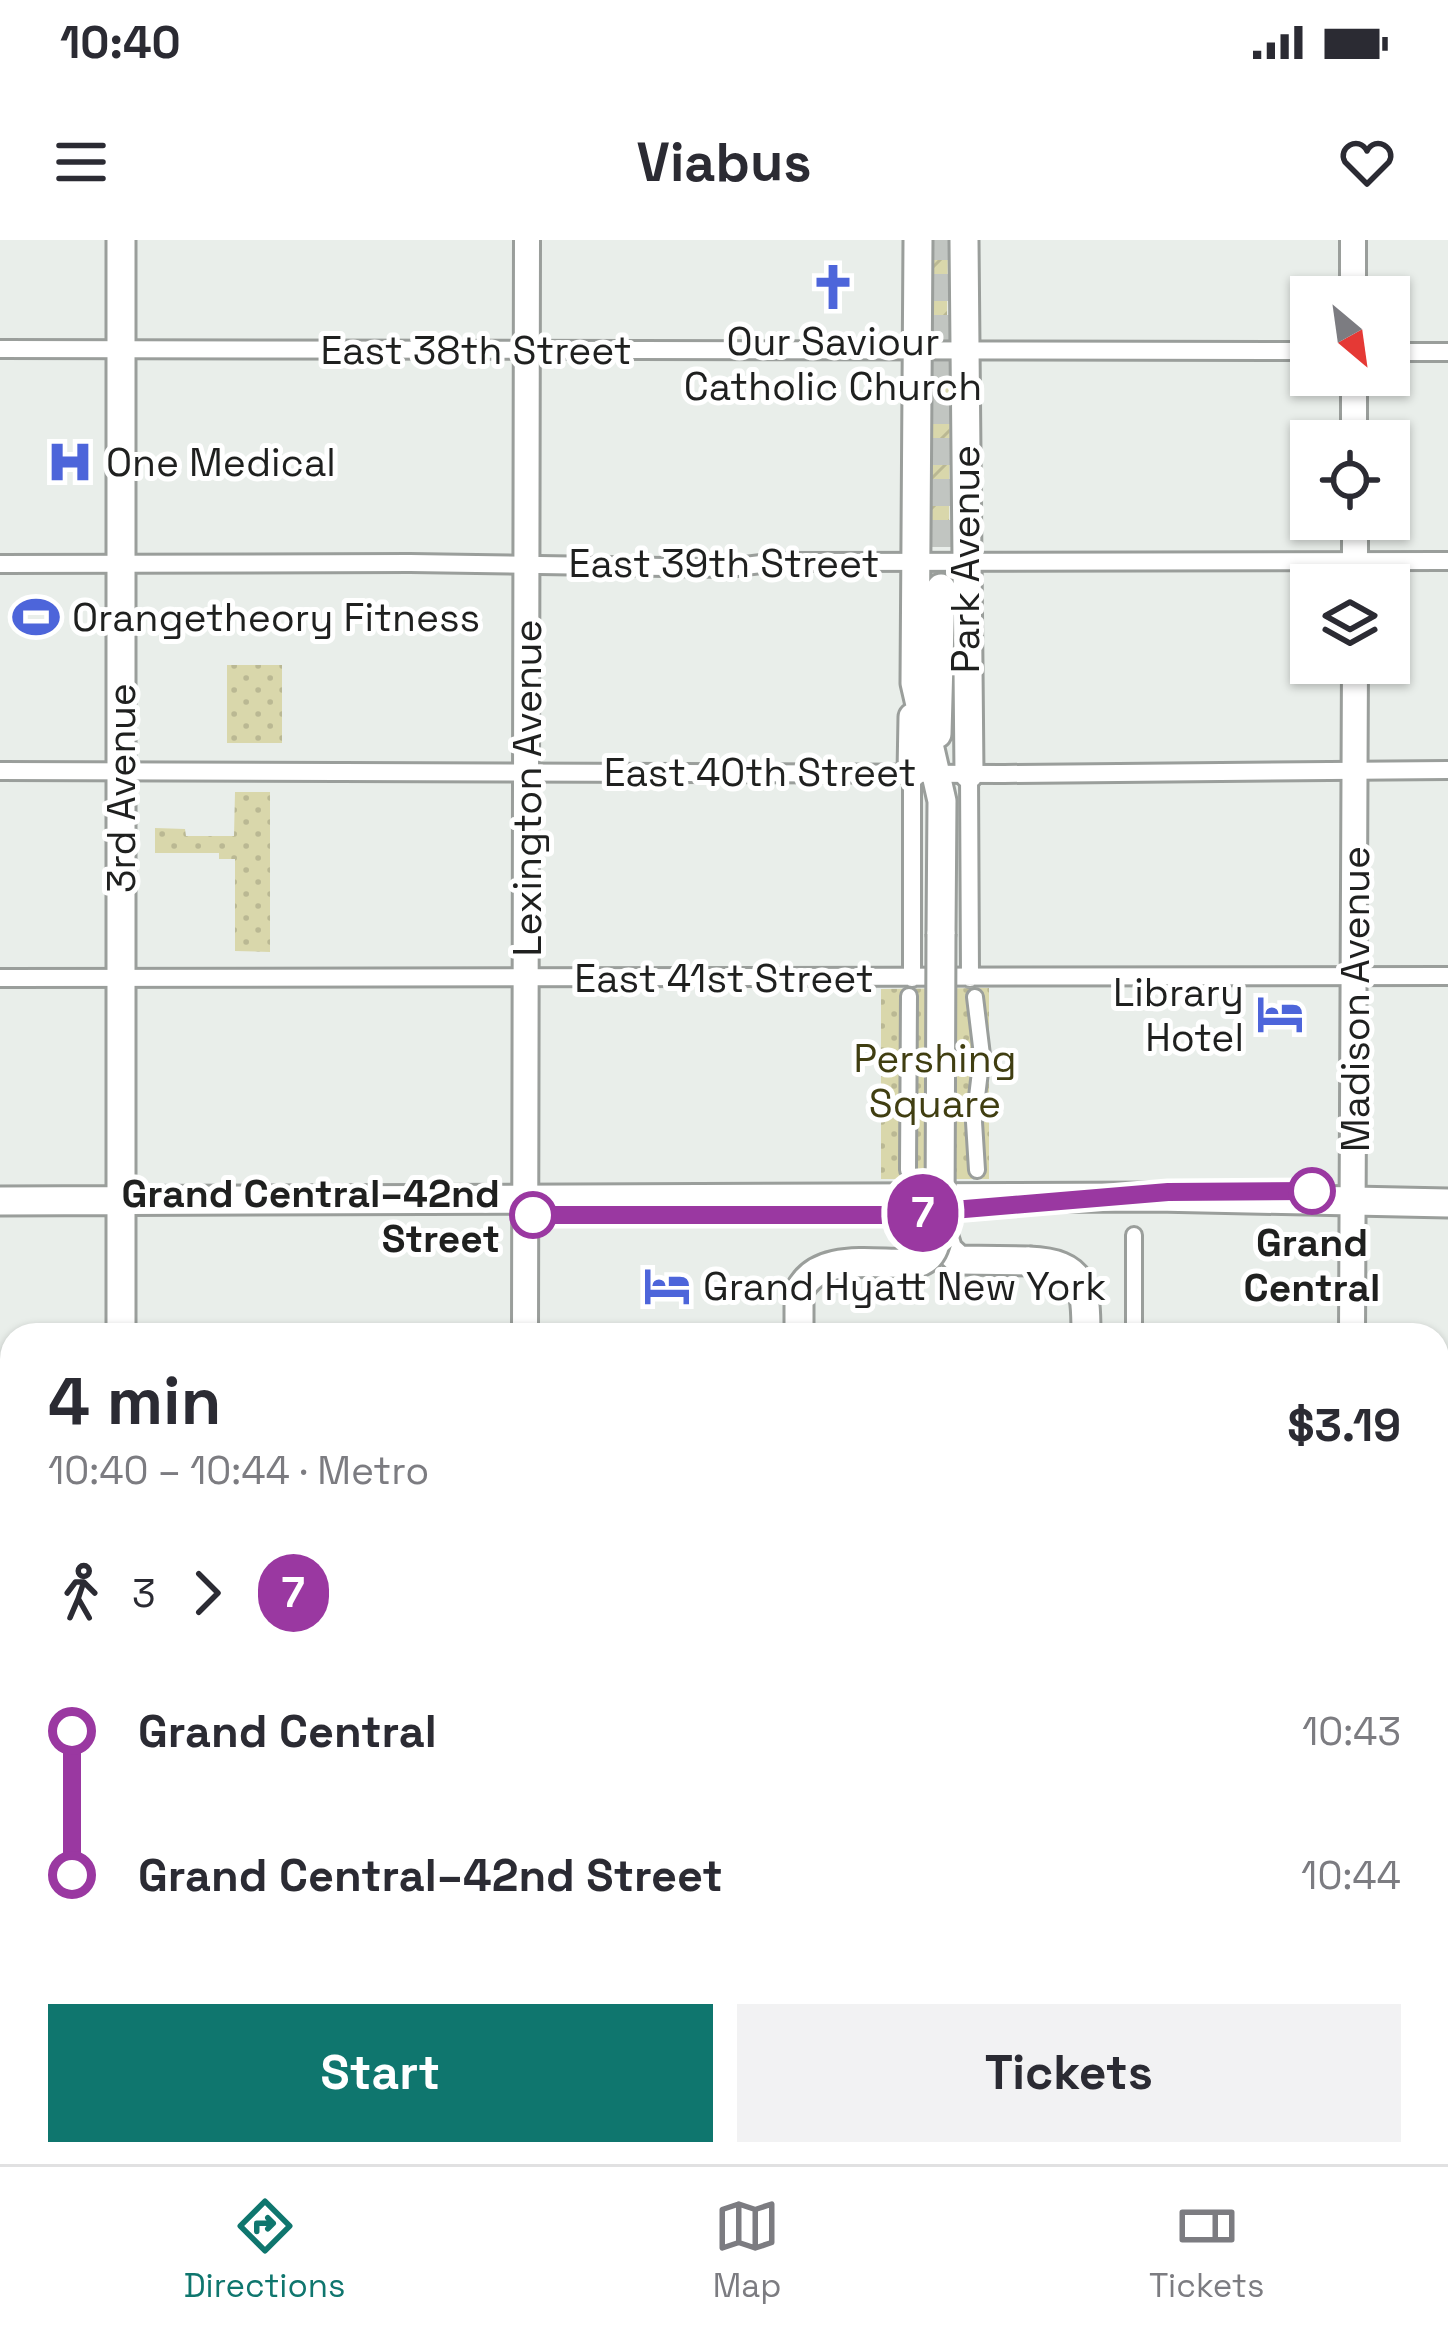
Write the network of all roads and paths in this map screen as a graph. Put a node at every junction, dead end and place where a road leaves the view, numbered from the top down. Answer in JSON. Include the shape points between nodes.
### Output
{"nodes":[{"id":1,"x":122,"y":240,"type":"edge"},
{"id":2,"x":527,"y":240,"type":"edge"},
{"id":3,"x":918,"y":240,"type":"edge"},
{"id":4,"x":964,"y":240,"type":"edge"},
{"id":5,"x":1353,"y":240,"type":"edge"},
{"id":6,"x":1353,"y":276,"type":"edge"},
{"id":7,"x":0,"y":350,"type":"edge"},
{"id":8,"x":121,"y":350,"type":"junction"},
{"id":9,"x":527,"y":350,"type":"junction"},
{"id":10,"x":917,"y":351,"type":"junction"},
{"id":11,"x":1290,"y":351,"type":"edge"},
{"id":12,"x":964,"y":352,"type":"junction"},
{"id":13,"x":1410,"y":352,"type":"edge"},
{"id":14,"x":1448,"y":352,"type":"edge"},
{"id":15,"x":1448,"y":561,"type":"edge"},
{"id":16,"x":917,"y":563,"type":"junction"},
{"id":17,"x":965,"y":563,"type":"junction"},
{"id":18,"x":0,"y":564,"type":"edge"},
{"id":19,"x":528,"y":564,"type":"junction"},
{"id":20,"x":121,"y":566,"type":"junction"},
{"id":21,"x":1410,"y":566,"type":"edge"},
{"id":22,"x":1290,"y":571,"type":"edge"},
{"id":23,"x":941,"y":588,"type":"tunnel mouth"},
{"id":24,"x":1355,"y":684,"type":"edge"},
{"id":25,"x":1448,"y":770,"type":"edge"},
{"id":26,"x":0,"y":771,"type":"edge"},
{"id":27,"x":121,"y":771,"type":"junction"},
{"id":28,"x":528,"y":771,"type":"junction"},
{"id":29,"x":1355,"y":772,"type":"junction"},
{"id":30,"x":947,"y":774,"type":"junction"},
{"id":31,"x":1355,"y":976,"type":"junction"},
{"id":32,"x":1448,"y":976,"type":"edge"},
{"id":33,"x":0,"y":978,"type":"edge"},
{"id":34,"x":121,"y":979,"type":"junction"},
{"id":35,"x":527,"y":979,"type":"junction"},
{"id":36,"x":910,"y":987,"type":"junction"},
{"id":37,"x":972,"y":987,"type":"junction"},
{"id":38,"x":908,"y":1170,"type":"dead end"},
{"id":39,"x":976,"y":1170,"type":"dead end"},
{"id":40,"x":121,"y":1200,"type":"junction"},
{"id":41,"x":526,"y":1200,"type":"junction"},
{"id":42,"x":0,"y":1202,"type":"edge"},
{"id":43,"x":1355,"y":1202,"type":"junction"},
{"id":44,"x":1448,"y":1203,"type":"edge"},
{"id":45,"x":940,"y":1224,"type":"junction"},
{"id":46,"x":1134,"y":1234,"type":"dead end"},
{"id":47,"x":121,"y":1323,"type":"edge"},
{"id":48,"x":525,"y":1323,"type":"edge"},
{"id":49,"x":799,"y":1323,"type":"edge"},
{"id":50,"x":1085,"y":1323,"type":"edge"},
{"id":51,"x":1134,"y":1323,"type":"edge"},
{"id":52,"x":1352,"y":1323,"type":"edge"}],
"edges":[{"from":1,"to":8,"type":"main road","name":"3rd Avenue"},
{"from":2,"to":9,"type":"main road","name":"Lexington Avenue"},
{"from":3,"to":10,"type":"main road","name":"Park Avenue"},
{"from":4,"to":12,"type":"main road","name":"Park Avenue"},
{"from":5,"to":6,"type":"main road"},
{"from":7,"to":8,"type":"street","name":"East 38th Street"},
{"from":8,"to":9,"type":"street","name":"East 38th Street"},
{"from":8,"to":20,"type":"main road","name":"3rd Avenue"},
{"from":9,"to":10,"type":"street","name":"East 38th Street"},
{"from":9,"to":19,"type":"main road","name":"Lexington Avenue"},
{"from":10,"to":12,"type":"street","name":"East 38th Street"},
{"from":10,"to":16,"type":"main road","name":"Park Avenue"},
{"from":11,"to":12,"type":"street","name":"East 38th Street"},
{"from":12,"to":17,"type":"main road","name":"Park Avenue"},
{"from":13,"to":14,"type":"street"},
{"from":15,"to":21,"type":"street","name":"East 39th Street"},
{"from":16,"to":17,"type":"street","name":"East 39th Street"},
{"from":16,"to":19,"type":"street","name":"East 39th Street"},
{"from":16,"to":30,"type":"main road","name":"Park Avenue","via":[[915,683]]},
{"from":17,"to":22,"type":"street","name":"East 39th Street"},
{"from":17,"to":30,"type":"main road","name":"Park Avenue"},
{"from":18,"to":20,"type":"street","name":"East 39th Street"},
{"from":19,"to":20,"type":"street","name":"East 39th Street"},
{"from":19,"to":28,"type":"main road","name":"Lexington Avenue"},
{"from":20,"to":27,"type":"main road","name":"3rd Avenue"},
{"from":23,"to":30,"type":"main road"},
{"from":24,"to":29,"type":"main road","name":"Madison Avenue"},
{"from":25,"to":29,"type":"street","name":"East 40th Street"},
{"from":26,"to":27,"type":"street","name":"East 40th Street"},
{"from":27,"to":28,"type":"street","name":"East 40th Street"},
{"from":27,"to":34,"type":"main road","name":"3rd Avenue"},
{"from":28,"to":30,"type":"street","name":"East 40th Street"},
{"from":28,"to":35,"type":"main road","name":"Lexington Avenue"},
{"from":29,"to":30,"type":"street","name":"East 40th Street"},
{"from":29,"to":31,"type":"main road","name":"Madison Avenue"},
{"from":30,"to":36,"type":"street","name":"Park Avenue"},
{"from":30,"to":37,"type":"street","name":"Park Avenue"},
{"from":30,"to":45,"type":"main road","name":"Park Avenue","bridge":true},
{"from":31,"to":32,"type":"street","name":"East 41st Street"},
{"from":31,"to":37,"type":"street","name":"East 41st Street"},
{"from":31,"to":43,"type":"main road","name":"Madison Avenue"},
{"from":33,"to":34,"type":"street","name":"East 41st Street"},
{"from":34,"to":35,"type":"street","name":"East 41st Street"},
{"from":34,"to":40,"type":"main road","name":"3rd Avenue"},
{"from":35,"to":36,"type":"street","name":"East 41st Street"},
{"from":35,"to":41,"type":"main road","name":"Lexington Avenue"},
{"from":36,"to":37,"type":"street","name":"East 41st Street"},
{"from":36,"to":38,"type":"street","name":"Park Avenue"},
{"from":37,"to":39,"type":"street","name":"Park Avenue","via":[[982,1055]]},
{"from":40,"to":41,"type":"main road"},
{"from":40,"to":42,"type":"main road"},
{"from":40,"to":47,"type":"main road","name":"3rd Avenue"},
{"from":41,"to":43,"type":"main road"},
{"from":41,"to":48,"type":"main road","name":"Lexington Avenue"},
{"from":43,"to":44,"type":"main road"},
{"from":43,"to":52,"type":"main road","name":"Madison Avenue"},
{"from":45,"to":49,"type":"main road","bridge":true,"via":[[923,1262],[831,1264],[813,1272],[799,1292]]},
{"from":45,"to":50,"type":"main road","bridge":true,"via":[[949,1252],[962,1262],[1068,1269],[1084,1290]]},
{"from":46,"to":51,"type":"street"}]}
